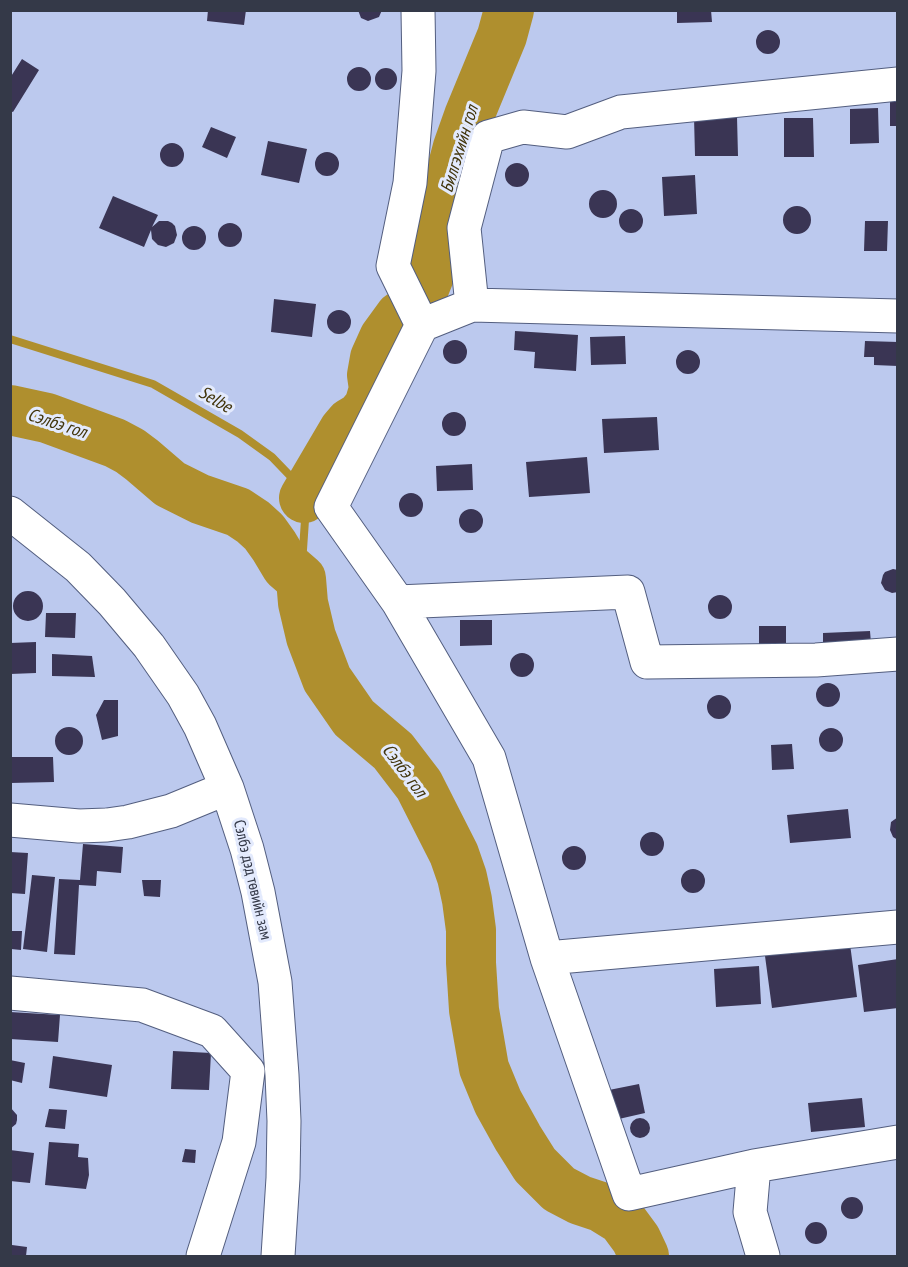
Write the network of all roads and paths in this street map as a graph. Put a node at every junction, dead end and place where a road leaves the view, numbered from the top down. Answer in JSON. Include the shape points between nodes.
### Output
{"nodes":[{"id":1,"x":418,"y":10,"type":"edge"},
{"id":2,"x":897,"y":84,"type":"edge"},
{"id":3,"x":472,"y":305,"type":"junction"},
{"id":4,"x":897,"y":315,"type":"edge"},
{"id":5,"x":422,"y":325,"type":"junction"},
{"id":6,"x":10,"y":513,"type":"edge"},
{"id":7,"x":398,"y":602,"type":"junction"},
{"id":8,"x":897,"y":654,"type":"edge"},
{"id":9,"x":227,"y":788,"type":"junction"},
{"id":10,"x":10,"y":820,"type":"edge"},
{"id":11,"x":897,"y":927,"type":"edge"},
{"id":12,"x":547,"y":958,"type":"junction"},
{"id":13,"x":10,"y":993,"type":"edge"},
{"id":14,"x":897,"y":1142,"type":"edge"},
{"id":15,"x":754,"y":1166,"type":"junction"},
{"id":16,"x":203,"y":1257,"type":"edge"},
{"id":17,"x":278,"y":1257,"type":"edge"},
{"id":18,"x":763,"y":1257,"type":"edge"}],
"edges":[{"from":1,"to":5,"type":"street","via":[[419,71],[410,183],[393,266]]},
{"from":2,"to":3,"type":"street","via":[[621,112],[567,132],[523,127],[488,137],[464,228]]},
{"from":3,"to":4,"type":"street"},
{"from":3,"to":5,"type":"street"},
{"from":5,"to":7,"type":"street","via":[[330,507]]},
{"from":6,"to":9,"type":"street","name":"Сэлбэ дэд төвийн зам","via":[[78,567],[149,646],[194,716]]},
{"from":7,"to":8,"type":"street","via":[[628,592],[647,662],[816,660]]},
{"from":7,"to":12,"type":"street","via":[[489,758]]},
{"from":9,"to":10,"type":"street","via":[[171,811],[128,822],[79,826]]},
{"from":9,"to":17,"type":"street","name":"Сэлбэ дэд төвийн зам","via":[[258,892],[275,982],[284,1121]]},
{"from":11,"to":12,"type":"street"},
{"from":12,"to":15,"type":"street","via":[[629,1194]]},
{"from":13,"to":16,"type":"street","via":[[142,1005],[212,1031],[248,1071],[239,1142]]},
{"from":14,"to":15,"type":"street"},
{"from":15,"to":18,"type":"street","via":[[750,1212]]}]}
